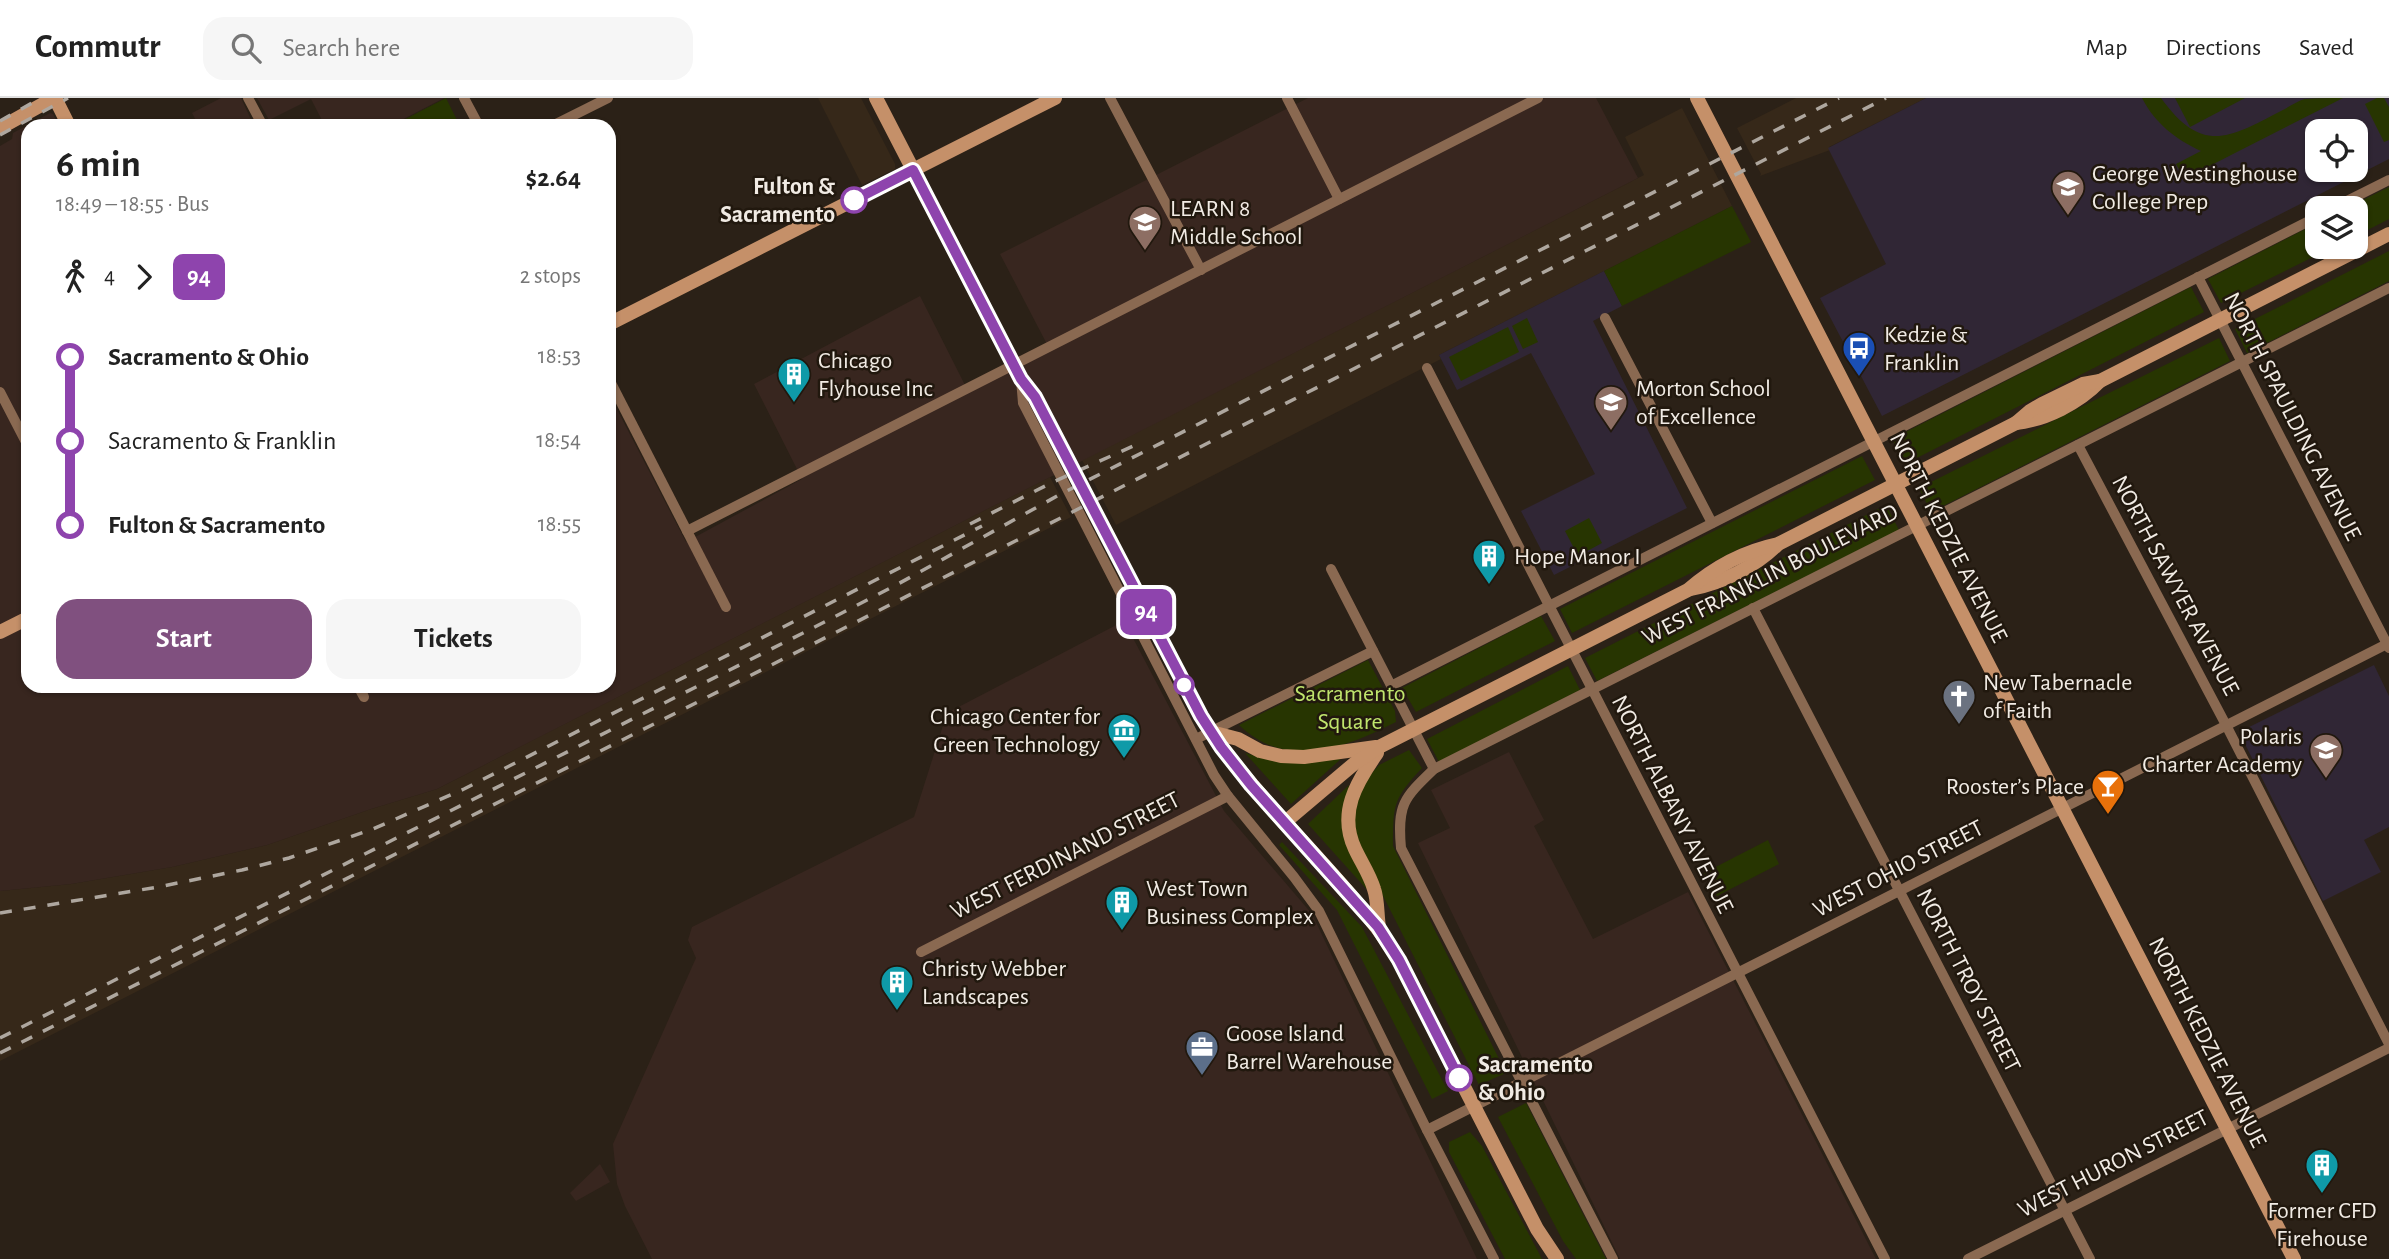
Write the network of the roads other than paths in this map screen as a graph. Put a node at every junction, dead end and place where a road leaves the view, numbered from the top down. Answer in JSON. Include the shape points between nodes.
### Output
{"nodes":[{"id":1,"x":248,"y":98,"type":"edge"},
{"id":2,"x":464,"y":98,"type":"edge"},
{"id":3,"x":608,"y":98,"type":"edge"},
{"id":4,"x":876,"y":98,"type":"edge"},
{"id":5,"x":1055,"y":98,"type":"edge"},
{"id":6,"x":1110,"y":98,"type":"edge"},
{"id":7,"x":1287,"y":98,"type":"edge"},
{"id":8,"x":1538,"y":98,"type":"edge"},
{"id":9,"x":1697,"y":98,"type":"edge"},
{"id":10,"x":50,"y":101,"type":"edge"},
{"id":11,"x":64,"y":119,"type":"edge"},
{"id":12,"x":259,"y":119,"type":"edge"},
{"id":13,"x":475,"y":119,"type":"edge"},
{"id":14,"x":566,"y":119,"type":"edge"},
{"id":15,"x":0,"y":128,"type":"edge"},
{"id":16,"x":913,"y":170,"type":"junction"},
{"id":17,"x":2389,"y":180,"type":"edge"},
{"id":18,"x":2357,"y":196,"type":"edge"},
{"id":19,"x":1339,"y":199,"type":"junction"},
{"id":20,"x":2305,"y":223,"type":"edge"},
{"id":21,"x":2389,"y":234,"type":"edge"},
{"id":22,"x":1201,"y":270,"type":"junction"},
{"id":23,"x":2198,"y":277,"type":"junction"},
{"id":24,"x":2389,"y":288,"type":"edge"},
{"id":25,"x":1605,"y":318,"type":"dead end"},
{"id":26,"x":616,"y":320,"type":"edge"},
{"id":27,"x":2220,"y":320,"type":"junction"},
{"id":28,"x":2242,"y":363,"type":"junction"},
{"id":29,"x":1014,"y":365,"type":"junction"},
{"id":30,"x":1427,"y":368,"type":"dead end"},
{"id":31,"x":1021,"y":379,"type":"junction"},
{"id":32,"x":0,"y":393,"type":"edge"},
{"id":33,"x":616,"y":393,"type":"edge"},
{"id":34,"x":21,"y":433,"type":"edge"},
{"id":35,"x":1874,"y":441,"type":"junction"},
{"id":36,"x":2078,"y":444,"type":"junction"},
{"id":37,"x":1896,"y":484,"type":"junction"},
{"id":38,"x":1712,"y":523,"type":"junction"},
{"id":39,"x":1917,"y":526,"type":"junction"},
{"id":40,"x":687,"y":531,"type":"junction"},
{"id":41,"x":1331,"y":569,"type":"dead end"},
{"id":42,"x":1549,"y":606,"type":"junction"},
{"id":43,"x":726,"y":607,"type":"dead end"},
{"id":44,"x":1753,"y":608,"type":"junction"},
{"id":45,"x":21,"y":622,"type":"edge"},
{"id":46,"x":0,"y":632,"type":"edge"},
{"id":47,"x":2388,"y":645,"type":"edge"},
{"id":48,"x":1571,"y":649,"type":"junction"},
{"id":49,"x":1373,"y":651,"type":"junction"},
{"id":50,"x":1391,"y":686,"type":"junction"},
{"id":51,"x":1591,"y":690,"type":"junction"},
{"id":52,"x":362,"y":693,"type":"edge"},
{"id":53,"x":364,"y":697,"type":"dead end"},
{"id":54,"x":2226,"y":725,"type":"junction"},
{"id":55,"x":1413,"y":729,"type":"junction"},
{"id":56,"x":1211,"y":732,"type":"junction"},
{"id":57,"x":1196,"y":739,"type":"junction"},
{"id":58,"x":1381,"y":746,"type":"junction"},
{"id":59,"x":1434,"y":769,"type":"junction"},
{"id":60,"x":1228,"y":796,"type":"junction"},
{"id":61,"x":2062,"y":808,"type":"junction"},
{"id":62,"x":1284,"y":823,"type":"junction"},
{"id":63,"x":1899,"y":891,"type":"junction"},
{"id":64,"x":1378,"y":927,"type":"junction"},
{"id":65,"x":921,"y":952,"type":"dead end"},
{"id":66,"x":1737,"y":973,"type":"junction"},
{"id":67,"x":2389,"y":1046,"type":"edge"},
{"id":68,"x":1521,"y":1082,"type":"junction"},
{"id":69,"x":1473,"y":1107,"type":"junction"},
{"id":70,"x":2228,"y":1129,"type":"junction"},
{"id":71,"x":1427,"y":1130,"type":"junction"},
{"id":72,"x":2065,"y":1211,"type":"junction"},
{"id":73,"x":1494,"y":1259,"type":"edge"},
{"id":74,"x":1557,"y":1259,"type":"edge"},
{"id":75,"x":1613,"y":1259,"type":"edge"},
{"id":76,"x":1885,"y":1259,"type":"edge"},
{"id":77,"x":1968,"y":1259,"type":"edge"},
{"id":78,"x":2090,"y":1259,"type":"edge"},
{"id":79,"x":2294,"y":1259,"type":"edge"}],
"edges":[{"from":1,"to":12,"type":"street"},
{"from":2,"to":13,"type":"street"},
{"from":3,"to":14,"type":"street"},
{"from":4,"to":16,"type":"street"},
{"from":5,"to":16,"type":"street"},
{"from":6,"to":22,"type":"street"},
{"from":7,"to":19,"type":"street"},
{"from":8,"to":19,"type":"street"},
{"from":9,"to":35,"type":"street","name":"NORTH KEDZIE AVENUE"},
{"from":10,"to":11,"type":"street"},
{"from":10,"to":15,"type":"street"},
{"from":16,"to":26,"type":"street"},
{"from":16,"to":29,"type":"street"},
{"from":17,"to":18,"type":"street"},
{"from":19,"to":22,"type":"street"},
{"from":20,"to":23,"type":"street"},
{"from":21,"to":27,"type":"street","name":"WEST FRANKLIN BOULEVARD"},
{"from":22,"to":29,"type":"street"},
{"from":23,"to":27,"type":"street","name":"NORTH SPAULDING AVENUE"},
{"from":23,"to":35,"type":"street"},
{"from":24,"to":28,"type":"street","name":"WEST FRANKLIN BOULEVARD"},
{"from":25,"to":38,"type":"street"},
{"from":27,"to":28,"type":"street","name":"NORTH SPAULDING AVENUE"},
{"from":27,"to":37,"type":"street","name":"WEST FRANKLIN BOULEVARD","via":[[2035,421],[2016,423]]},
{"from":28,"to":36,"type":"street","name":"WEST FRANKLIN BOULEVARD"},
{"from":28,"to":47,"type":"street","name":"NORTH SPAULDING AVENUE"},
{"from":29,"to":31,"type":"street"},
{"from":29,"to":40,"type":"street"},
{"from":30,"to":42,"type":"street","name":"NORTH ALBANY AVENUE"},
{"from":31,"to":56,"type":"street","via":[[1035,397]]},
{"from":31,"to":57,"type":"street","via":[[1023,403]]},
{"from":32,"to":34,"type":"street"},
{"from":33,"to":40,"type":"street"},
{"from":35,"to":37,"type":"street","name":"NORTH KEDZIE AVENUE"},
{"from":35,"to":38,"type":"street"},
{"from":36,"to":39,"type":"street","name":"WEST FRANKLIN BOULEVARD"},
{"from":36,"to":54,"type":"street","name":"NORTH SAWYER AVENUE"},
{"from":37,"to":39,"type":"street","name":"NORTH KEDZIE AVENUE"},
{"from":37,"to":48,"type":"street","name":"WEST FRANKLIN BOULEVARD","via":[[1778,544],[1764,559],[1711,585],[1688,590]]},
{"from":38,"to":42,"type":"street"},
{"from":39,"to":44,"type":"street","name":"WEST FRANKLIN BOULEVARD"},
{"from":39,"to":61,"type":"street","name":"NORTH KEDZIE AVENUE"},
{"from":40,"to":43,"type":"street"},
{"from":41,"to":49,"type":"street"},
{"from":42,"to":48,"type":"street","name":"NORTH ALBANY AVENUE"},
{"from":42,"to":50,"type":"street"},
{"from":44,"to":51,"type":"street","name":"WEST FRANKLIN BOULEVARD"},
{"from":44,"to":63,"type":"street","name":"NORTH TROY STREET"},
{"from":45,"to":46,"type":"street"},
{"from":47,"to":54,"type":"street","name":"WEST OHIO STREET"},
{"from":48,"to":51,"type":"street","name":"NORTH ALBANY AVENUE"},
{"from":48,"to":55,"type":"street","name":"WEST FRANKLIN BOULEVARD"},
{"from":49,"to":50,"type":"street"},
{"from":49,"to":56,"type":"street"},
{"from":50,"to":55,"type":"street"},
{"from":51,"to":59,"type":"street","name":"WEST FRANKLIN BOULEVARD"},
{"from":51,"to":66,"type":"street","name":"NORTH ALBANY AVENUE"},
{"from":52,"to":53,"type":"street"},
{"from":54,"to":61,"type":"street","name":"WEST OHIO STREET"},
{"from":54,"to":67,"type":"street","name":"NORTH SAWYER AVENUE"},
{"from":55,"to":58,"type":"street","name":"WEST FRANKLIN BOULEVARD"},
{"from":55,"to":59,"type":"street"},
{"from":56,"to":57,"type":"street"},
{"from":56,"to":58,"type":"street","via":[[1281,756]]},
{"from":56,"to":62,"type":"street"},
{"from":57,"to":60,"type":"street"},
{"from":58,"to":62,"type":"street","name":"WEST FRANKLIN BOULEVARD"},
{"from":58,"to":64,"type":"street","via":[[1356,784],[1347,820],[1353,846],[1375,891]]},
{"from":59,"to":68,"type":"street","name":"WEST FRANKLIN BOULEVARD","via":[[1401,807],[1401,848]]},
{"from":60,"to":65,"type":"street","name":"WEST FERDINAND STREET"},
{"from":60,"to":71,"type":"street","via":[[1319,911]]},
{"from":61,"to":63,"type":"street","name":"WEST OHIO STREET"},
{"from":61,"to":70,"type":"street","name":"NORTH KEDZIE AVENUE"},
{"from":62,"to":64,"type":"street"},
{"from":63,"to":66,"type":"street","name":"WEST OHIO STREET"},
{"from":63,"to":72,"type":"street","name":"NORTH TROY STREET"},
{"from":64,"to":69,"type":"street"},
{"from":66,"to":68,"type":"street","name":"WEST OHIO STREET"},
{"from":66,"to":76,"type":"street","name":"NORTH ALBANY AVENUE"},
{"from":67,"to":70,"type":"street","name":"WEST HURON STREET"},
{"from":68,"to":69,"type":"street","name":"WEST OHIO STREET"},
{"from":68,"to":75,"type":"street","name":"WEST FRANKLIN BOULEVARD"},
{"from":69,"to":71,"type":"street","name":"WEST OHIO STREET"},
{"from":69,"to":74,"type":"street"},
{"from":70,"to":72,"type":"street","name":"WEST HURON STREET"},
{"from":70,"to":79,"type":"street","name":"NORTH KEDZIE AVENUE"},
{"from":71,"to":73,"type":"street"},
{"from":72,"to":77,"type":"street","name":"WEST HURON STREET"},
{"from":72,"to":78,"type":"street","name":"NORTH TROY STREET"}]}
